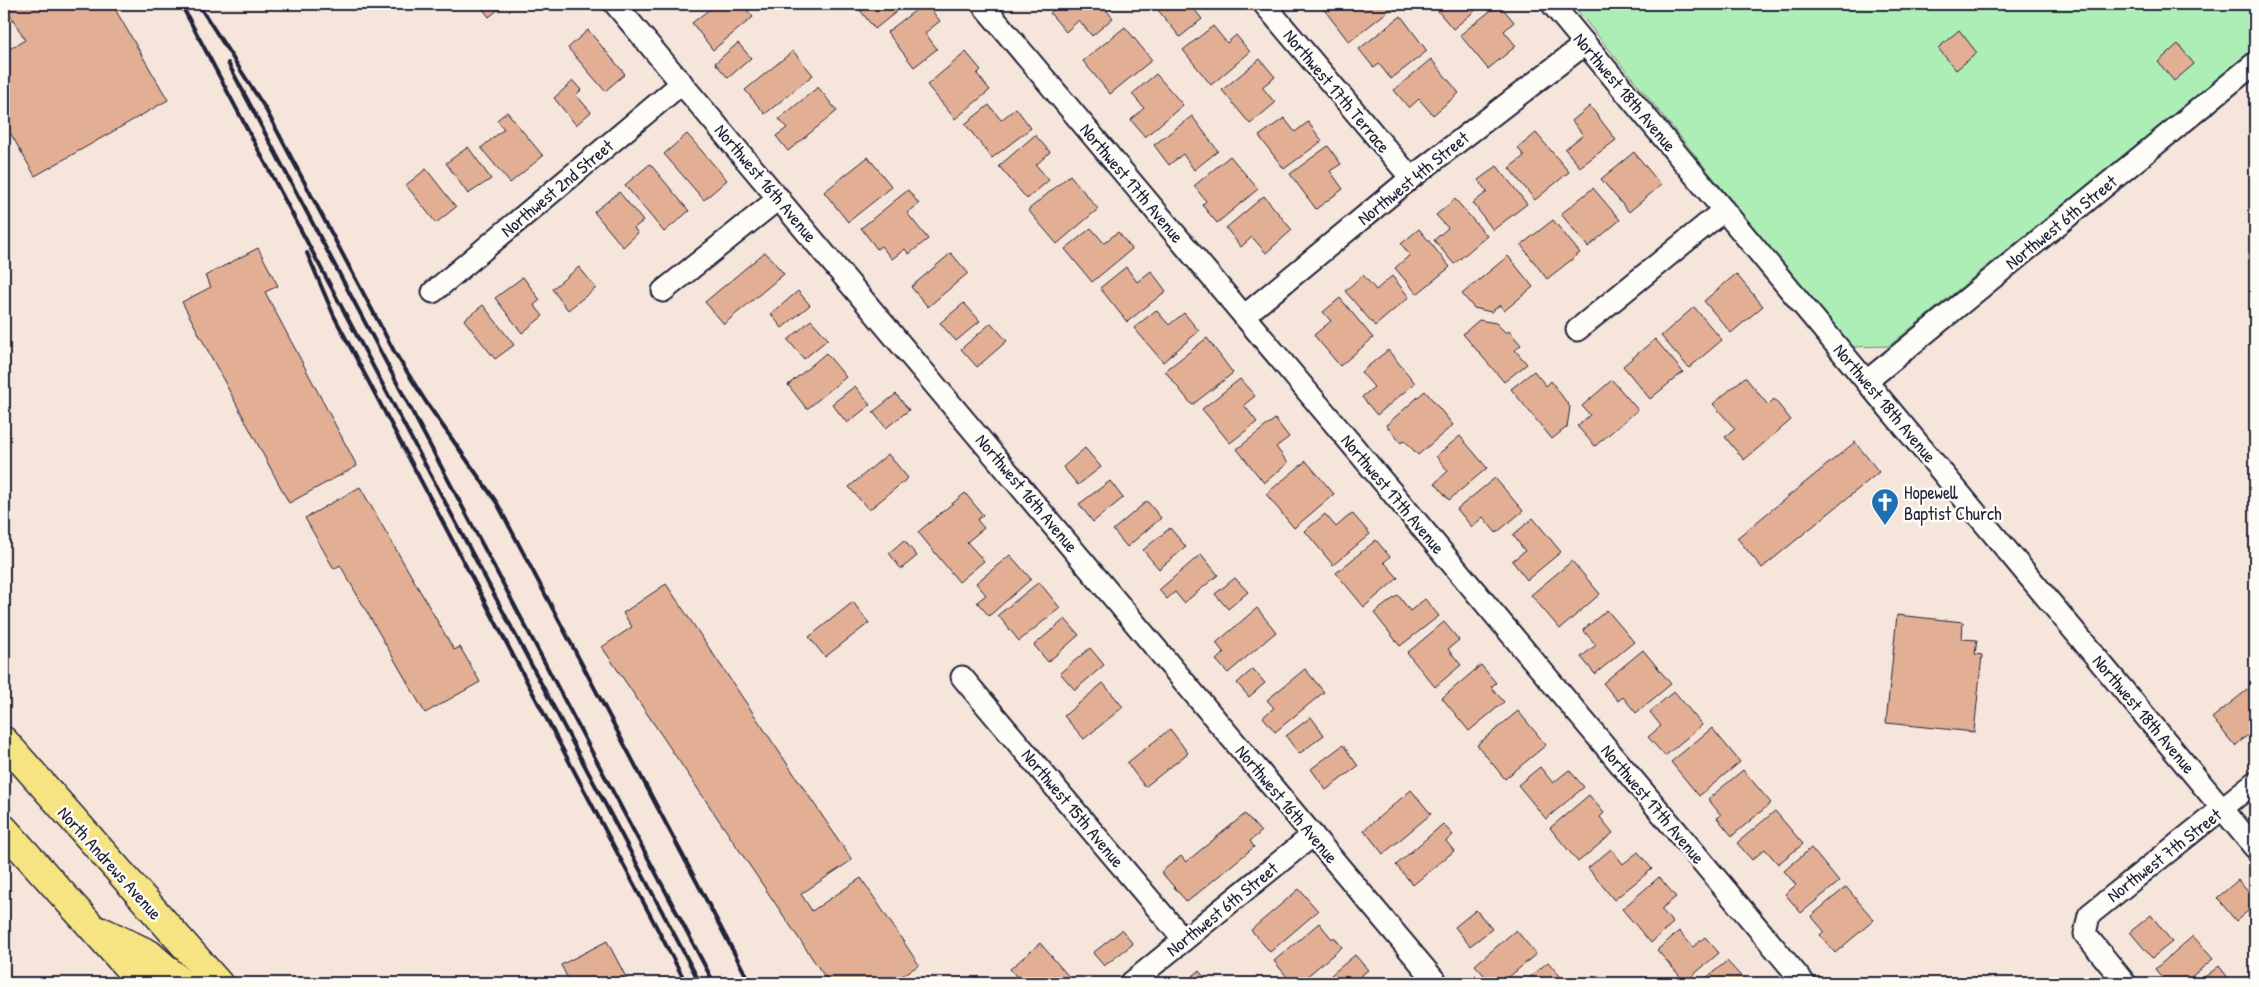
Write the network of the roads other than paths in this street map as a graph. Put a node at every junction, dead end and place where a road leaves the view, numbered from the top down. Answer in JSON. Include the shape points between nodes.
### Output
{"nodes":[{"id":1,"x":615,"y":4,"type":"edge"},
{"id":2,"x":982,"y":4,"type":"edge"},
{"id":3,"x":1264,"y":4,"type":"edge"},
{"id":4,"x":1552,"y":4,"type":"edge"},
{"id":5,"x":1585,"y":44,"type":"junction"},
{"id":6,"x":2255,"y":63,"type":"edge"},
{"id":7,"x":682,"y":83,"type":"junction"},
{"id":8,"x":1411,"y":178,"type":"junction"},
{"id":9,"x":779,"y":198,"type":"junction"},
{"id":10,"x":1724,"y":210,"type":"junction"},
{"id":11,"x":663,"y":291,"type":"dead end"},
{"id":12,"x":433,"y":292,"type":"dead end"},
{"id":13,"x":1244,"y":316,"type":"junction"},
{"id":14,"x":1577,"y":330,"type":"dead end"},
{"id":15,"x":1867,"y":381,"type":"junction"},
{"id":16,"x":962,"y":677,"type":"dead end"},
{"id":17,"x":4,"y":741,"type":"edge"},
{"id":18,"x":2255,"y":782,"type":"edge"},
{"id":19,"x":2222,"y":809,"type":"junction"},
{"id":20,"x":4,"y":829,"type":"edge"},
{"id":21,"x":1313,"y":835,"type":"junction"},
{"id":22,"x":2255,"y":848,"type":"edge"},
{"id":23,"x":90,"y":926,"type":"junction"},
{"id":24,"x":1184,"y":940,"type":"junction"},
{"id":25,"x":142,"y":983,"type":"edge"},
{"id":26,"x":182,"y":983,"type":"edge"},
{"id":27,"x":218,"y":983,"type":"edge"},
{"id":28,"x":1131,"y":983,"type":"edge"},
{"id":29,"x":1438,"y":983,"type":"edge"},
{"id":30,"x":1804,"y":983,"type":"edge"},
{"id":31,"x":2125,"y":983,"type":"edge"}],
"edges":[{"from":1,"to":7,"type":"street","name":"Northwest 16th Avenue"},
{"from":2,"to":13,"type":"street","name":"Northwest 17th Avenue"},
{"from":3,"to":8,"type":"street","name":"Northwest 17th Terrace"},
{"from":4,"to":5,"type":"street","name":"Northwest 18th Avenue"},
{"from":5,"to":8,"type":"street","name":"Northwest 4th Street"},
{"from":5,"to":10,"type":"street","name":"Northwest 18th Avenue"},
{"from":6,"to":15,"type":"street","name":"Northwest 6th Street"},
{"from":7,"to":9,"type":"street","name":"Northwest 16th Avenue"},
{"from":7,"to":12,"type":"street","name":"Northwest 2nd Street"},
{"from":8,"to":13,"type":"street","name":"Northwest 4th Street"},
{"from":9,"to":11,"type":"street"},
{"from":9,"to":21,"type":"street","name":"Northwest 16th Avenue"},
{"from":10,"to":14,"type":"street"},
{"from":10,"to":15,"type":"street","name":"Northwest 18th Avenue"},
{"from":13,"to":30,"type":"street","name":"Northwest 17th Avenue"},
{"from":15,"to":19,"type":"street","name":"Northwest 18th Avenue"},
{"from":16,"to":24,"type":"street","name":"Northwest 15th Avenue"},
{"from":17,"to":27,"type":"main road","name":"North Andrews Avenue"},
{"from":18,"to":19,"type":"street","name":"Northwest 7th Street"},
{"from":19,"to":22,"type":"street","name":"Northwest 18th Avenue"},
{"from":19,"to":31,"type":"street","name":"Northwest 7th Street","via":[[2089,915],[2086,934]]},
{"from":20,"to":23,"type":"main road"},
{"from":21,"to":24,"type":"street","name":"Northwest 6th Street"},
{"from":21,"to":29,"type":"street","name":"Northwest 16th Avenue"},
{"from":23,"to":25,"type":"main road"},
{"from":23,"to":26,"type":"main road","via":[[149,954]]},
{"from":24,"to":28,"type":"street","name":"Northwest 6th Street"}]}
